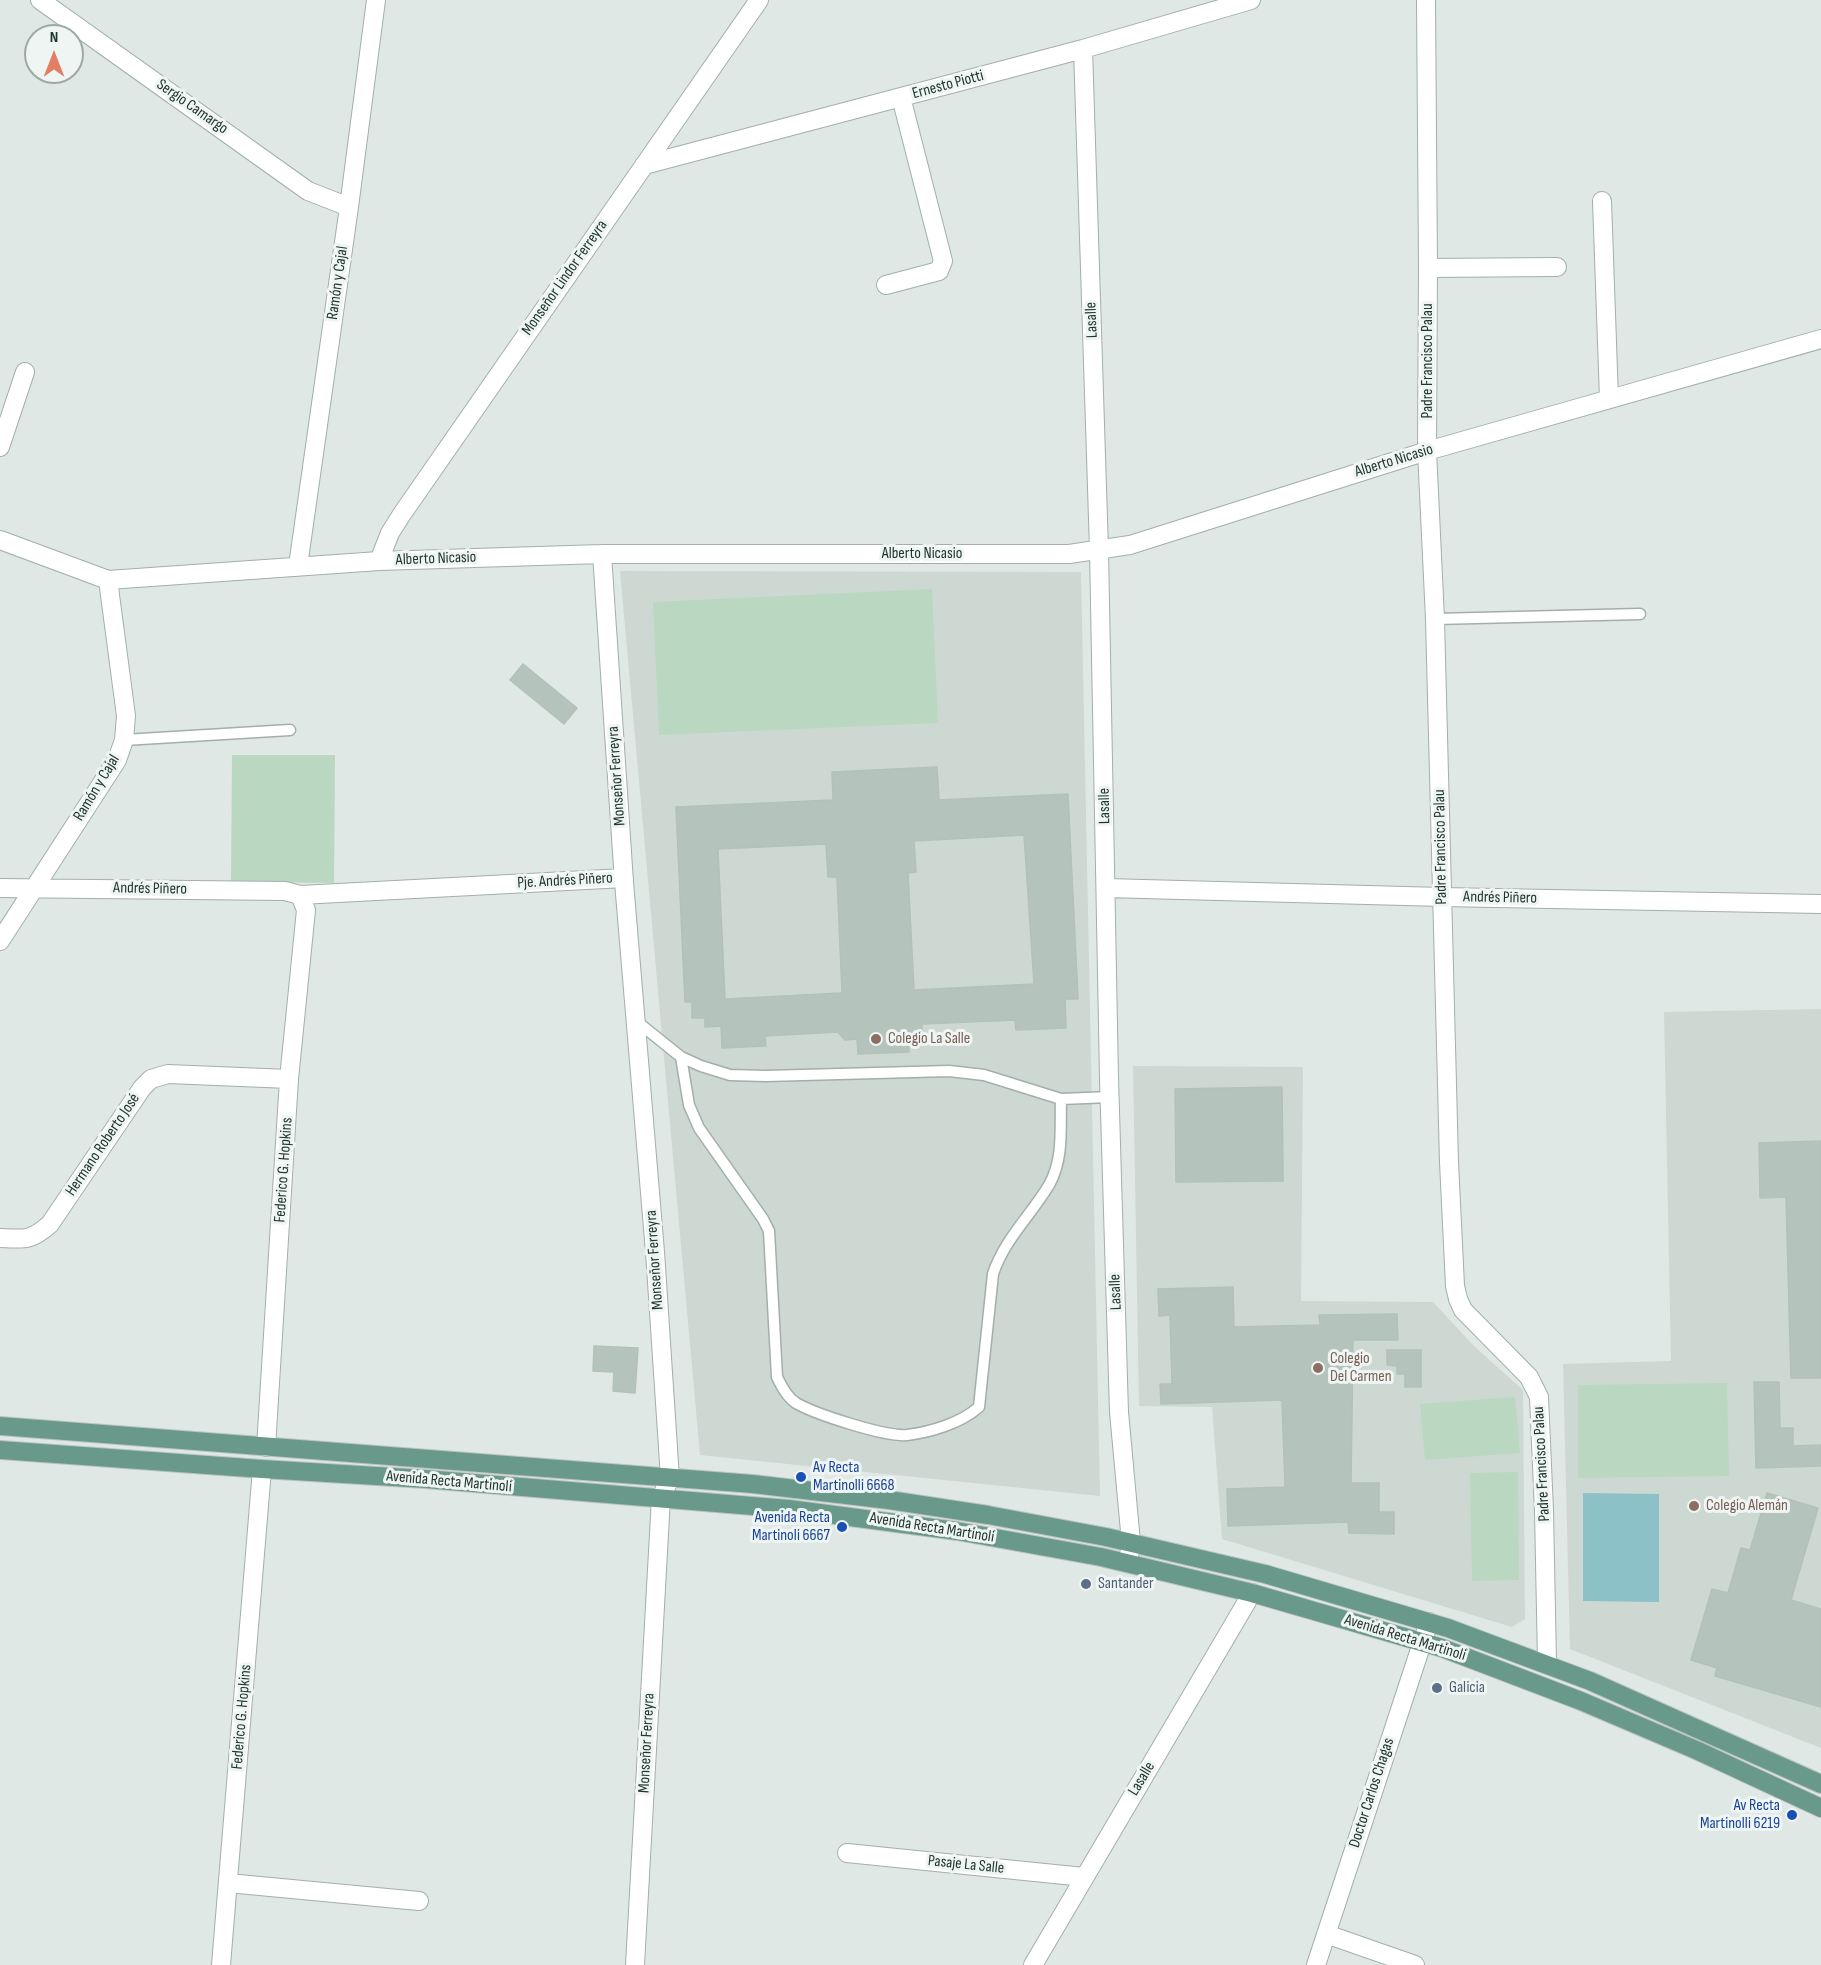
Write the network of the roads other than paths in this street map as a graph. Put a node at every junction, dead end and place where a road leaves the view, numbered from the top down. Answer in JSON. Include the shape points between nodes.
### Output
{"nodes":[{"id":1,"x":40,"y":0,"type":"edge"},
{"id":2,"x":376,"y":0,"type":"edge"},
{"id":3,"x":759,"y":0,"type":"edge"},
{"id":4,"x":1251,"y":0,"type":"edge"},
{"id":5,"x":1425,"y":0,"type":"edge"},
{"id":6,"x":1083,"y":49,"type":"junction"},
{"id":7,"x":901,"y":97,"type":"junction"},
{"id":8,"x":644,"y":165,"type":"junction"},
{"id":9,"x":1602,"y":201,"type":"dead end"},
{"id":10,"x":349,"y":207,"type":"junction"},
{"id":11,"x":1557,"y":267,"type":"dead end"},
{"id":12,"x":1428,"y":268,"type":"junction"},
{"id":13,"x":886,"y":285,"type":"dead end"},
{"id":14,"x":1821,"y":339,"type":"edge"},
{"id":15,"x":25,"y":372,"type":"dead end"},
{"id":16,"x":1609,"y":399,"type":"junction"},
{"id":17,"x":0,"y":447,"type":"edge"},
{"id":18,"x":1427,"y":451,"type":"junction"},
{"id":19,"x":0,"y":540,"type":"edge"},
{"id":20,"x":1099,"y":550,"type":"junction"},
{"id":21,"x":602,"y":554,"type":"junction"},
{"id":22,"x":379,"y":561,"type":"junction"},
{"id":23,"x":298,"y":566,"type":"junction"},
{"id":24,"x":108,"y":580,"type":"junction"},
{"id":25,"x":1640,"y":614,"type":"dead end"},
{"id":26,"x":1435,"y":619,"type":"junction"},
{"id":27,"x":290,"y":730,"type":"dead end"},
{"id":28,"x":124,"y":740,"type":"junction"},
{"id":29,"x":624,"y":878,"type":"junction"},
{"id":30,"x":0,"y":888,"type":"edge"},
{"id":31,"x":35,"y":888,"type":"junction"},
{"id":32,"x":1106,"y":888,"type":"junction"},
{"id":33,"x":300,"y":895,"type":"junction"},
{"id":34,"x":1442,"y":897,"type":"junction"},
{"id":35,"x":1821,"y":904,"type":"edge"},
{"id":36,"x":0,"y":941,"type":"edge"},
{"id":37,"x":635,"y":1020,"type":"junction"},
{"id":38,"x":681,"y":1057,"type":"junction"},
{"id":39,"x":289,"y":1079,"type":"junction"},
{"id":40,"x":1110,"y":1097,"type":"junction"},
{"id":41,"x":1061,"y":1098,"type":"junction"},
{"id":42,"x":0,"y":1238,"type":"edge"},
{"id":43,"x":0,"y":1426,"type":"edge"},
{"id":44,"x":266,"y":1448,"type":"junction"},
{"id":45,"x":0,"y":1450,"type":"edge"},
{"id":46,"x":262,"y":1469,"type":"junction"},
{"id":47,"x":670,"y":1478,"type":"junction"},
{"id":48,"x":661,"y":1498,"type":"junction"},
{"id":49,"x":1131,"y":1542,"type":"junction"},
{"id":50,"x":1128,"y":1563,"type":"junction"},
{"id":51,"x":1252,"y":1593,"type":"junction"},
{"id":52,"x":1429,"y":1622,"type":"junction"},
{"id":53,"x":1422,"y":1642,"type":"junction"},
{"id":54,"x":1547,"y":1664,"type":"junction"},
{"id":55,"x":1821,"y":1784,"type":"edge"},
{"id":56,"x":1821,"y":1808,"type":"edge"},
{"id":57,"x":847,"y":1853,"type":"dead end"},
{"id":58,"x":1084,"y":1877,"type":"junction"},
{"id":59,"x":228,"y":1883,"type":"junction"},
{"id":60,"x":419,"y":1901,"type":"dead end"},
{"id":61,"x":1326,"y":1935,"type":"junction"},
{"id":62,"x":221,"y":1965,"type":"edge"},
{"id":63,"x":635,"y":1965,"type":"edge"},
{"id":64,"x":1033,"y":1965,"type":"edge"},
{"id":65,"x":1316,"y":1965,"type":"edge"},
{"id":66,"x":1415,"y":1965,"type":"edge"}],
"edges":[{"from":1,"to":10,"type":"street","name":"Sergio Camargo","via":[[308,191]]},
{"from":2,"to":10,"type":"street","name":"Ramón y Cajal"},
{"from":3,"to":8,"type":"street","name":"Monseñor Lindor Ferreyra"},
{"from":4,"to":6,"type":"street","name":"Ernesto Piotti"},
{"from":5,"to":12,"type":"street","name":"Padre Francisco Palau"},
{"from":6,"to":7,"type":"street","name":"Ernesto Piotti"},
{"from":6,"to":20,"type":"street","name":"Lasalle"},
{"from":7,"to":8,"type":"street","name":"Ernesto Piotti"},
{"from":7,"to":13,"type":"street","via":[[943,261],[939,271]]},
{"from":8,"to":22,"type":"street","name":"Monseñor Lindor Ferreyra","via":[[402,514]]},
{"from":9,"to":16,"type":"street"},
{"from":10,"to":23,"type":"street","name":"Ramón y Cajal"},
{"from":11,"to":12,"type":"street"},
{"from":12,"to":18,"type":"street","name":"Padre Francisco Palau"},
{"from":14,"to":16,"type":"street","name":"Alberto Nicasio"},
{"from":15,"to":17,"type":"street"},
{"from":16,"to":18,"type":"street","name":"Alberto Nicasio"},
{"from":18,"to":20,"type":"street","name":"Alberto Nicasio","via":[[1130,545]]},
{"from":18,"to":26,"type":"street","name":"Padre Francisco Palau"},
{"from":19,"to":24,"type":"street","name":"Alberto Nicasio"},
{"from":20,"to":21,"type":"street","name":"Alberto Nicasio","via":[[1069,554]]},
{"from":20,"to":32,"type":"street","name":"Lasalle"},
{"from":21,"to":22,"type":"street","name":"Alberto Nicasio"},
{"from":21,"to":29,"type":"street","name":"Monseñor Ferreyra"},
{"from":22,"to":23,"type":"street","name":"Alberto Nicasio"},
{"from":23,"to":24,"type":"street","name":"Alberto Nicasio"},
{"from":24,"to":28,"type":"street","name":"Ramón y Cajal","via":[[126,717]]},
{"from":25,"to":26,"type":"lane"},
{"from":26,"to":34,"type":"street","name":"Padre Francisco Palau"},
{"from":27,"to":28,"type":"lane"},
{"from":28,"to":31,"type":"street","name":"Ramón y Cajal","via":[[117,760]]},
{"from":29,"to":33,"type":"street","name":"Pje. Andrés Piñero"},
{"from":29,"to":37,"type":"street","name":"Monseñor Ferreyra"},
{"from":30,"to":31,"type":"street","name":"Andrés Piñero"},
{"from":31,"to":33,"type":"street","name":"Andrés Piñero","via":[[285,891]]},
{"from":31,"to":36,"type":"street","name":"Ramón y Cajal"},
{"from":32,"to":34,"type":"street","name":"Andrés Piñero"},
{"from":32,"to":40,"type":"street","name":"Lasalle"},
{"from":33,"to":39,"type":"street","name":"Federico G. Hopkins","via":[[306,910]]},
{"from":34,"to":35,"type":"street","name":"Andrés Piñero"},
{"from":34,"to":54,"type":"street","name":"Padre Francisco Palau","via":[[1455,1286],[1464,1310],[1529,1377],[1539,1397]]},
{"from":37,"to":38,"type":"lane"},
{"from":37,"to":47,"type":"street","name":"Monseñor Ferreyra"},
{"from":38,"to":41,"type":"lane","via":[[730,1075],[949,1071],[984,1075]]},
{"from":38,"to":41,"type":"lane","via":[[689,1105],[699,1128],[769,1231],[777,1377],[783,1390],[796,1402],[838,1420],[891,1434],[906,1435],[953,1423],[979,1407],[993,1274],[998,1258],[1050,1183],[1059,1158]]},
{"from":39,"to":42,"type":"street","name":"Hermano Roberto José","via":[[168,1074],[151,1079],[50,1224],[25,1239]]},
{"from":39,"to":44,"type":"street","name":"Federico G. Hopkins"},
{"from":40,"to":41,"type":"lane"},
{"from":40,"to":49,"type":"street","name":"Lasalle","via":[[1119,1412]]},
{"from":43,"to":44,"type":"main road","name":"Avenida Recta Martinoli"},
{"from":44,"to":47,"type":"main road","name":"Avenida Recta Martinoli"},
{"from":45,"to":46,"type":"main road","name":"Avenida Recta Martinoli"},
{"from":46,"to":48,"type":"main road","name":"Avenida Recta Martinoli"},
{"from":46,"to":59,"type":"street","name":"Federico G. Hopkins"},
{"from":47,"to":48,"type":"street","name":"Monseñor Ferreyra"},
{"from":47,"to":49,"type":"main road","name":"Avenida Recta Martinoli","via":[[865,1497]]},
{"from":48,"to":50,"type":"main road","name":"Avenida Recta Martinoli","via":[[860,1517]]},
{"from":48,"to":63,"type":"street","name":"Monseñor Ferreyra"},
{"from":49,"to":50,"type":"street","name":"Lasalle"},
{"from":49,"to":52,"type":"main road","name":"Avenida Recta Martinoli","via":[[1265,1574]]},
{"from":50,"to":51,"type":"main road","name":"Avenida Recta Martinoli"},
{"from":51,"to":53,"type":"main road","name":"Avenida Recta Martinoli"},
{"from":51,"to":58,"type":"street","name":"Lasalle"},
{"from":52,"to":53,"type":"street","name":"Doctor Carlos Chagas"},
{"from":52,"to":54,"type":"main road","name":"Avenida Recta Martinoli"},
{"from":53,"to":56,"type":"main road","name":"Avenida Recta Martinoli","via":[[1581,1701]]},
{"from":53,"to":61,"type":"street","name":"Doctor Carlos Chagas"},
{"from":54,"to":55,"type":"main road","name":"Avenida Recta Martinoli"},
{"from":57,"to":58,"type":"street","name":"Pasaje La Salle"},
{"from":58,"to":64,"type":"street","name":"Lasalle"},
{"from":59,"to":60,"type":"street"},
{"from":59,"to":62,"type":"street","name":"Federico G. Hopkins"},
{"from":61,"to":65,"type":"street","name":"Doctor Carlos Chagas"},
{"from":61,"to":66,"type":"street"}]}
